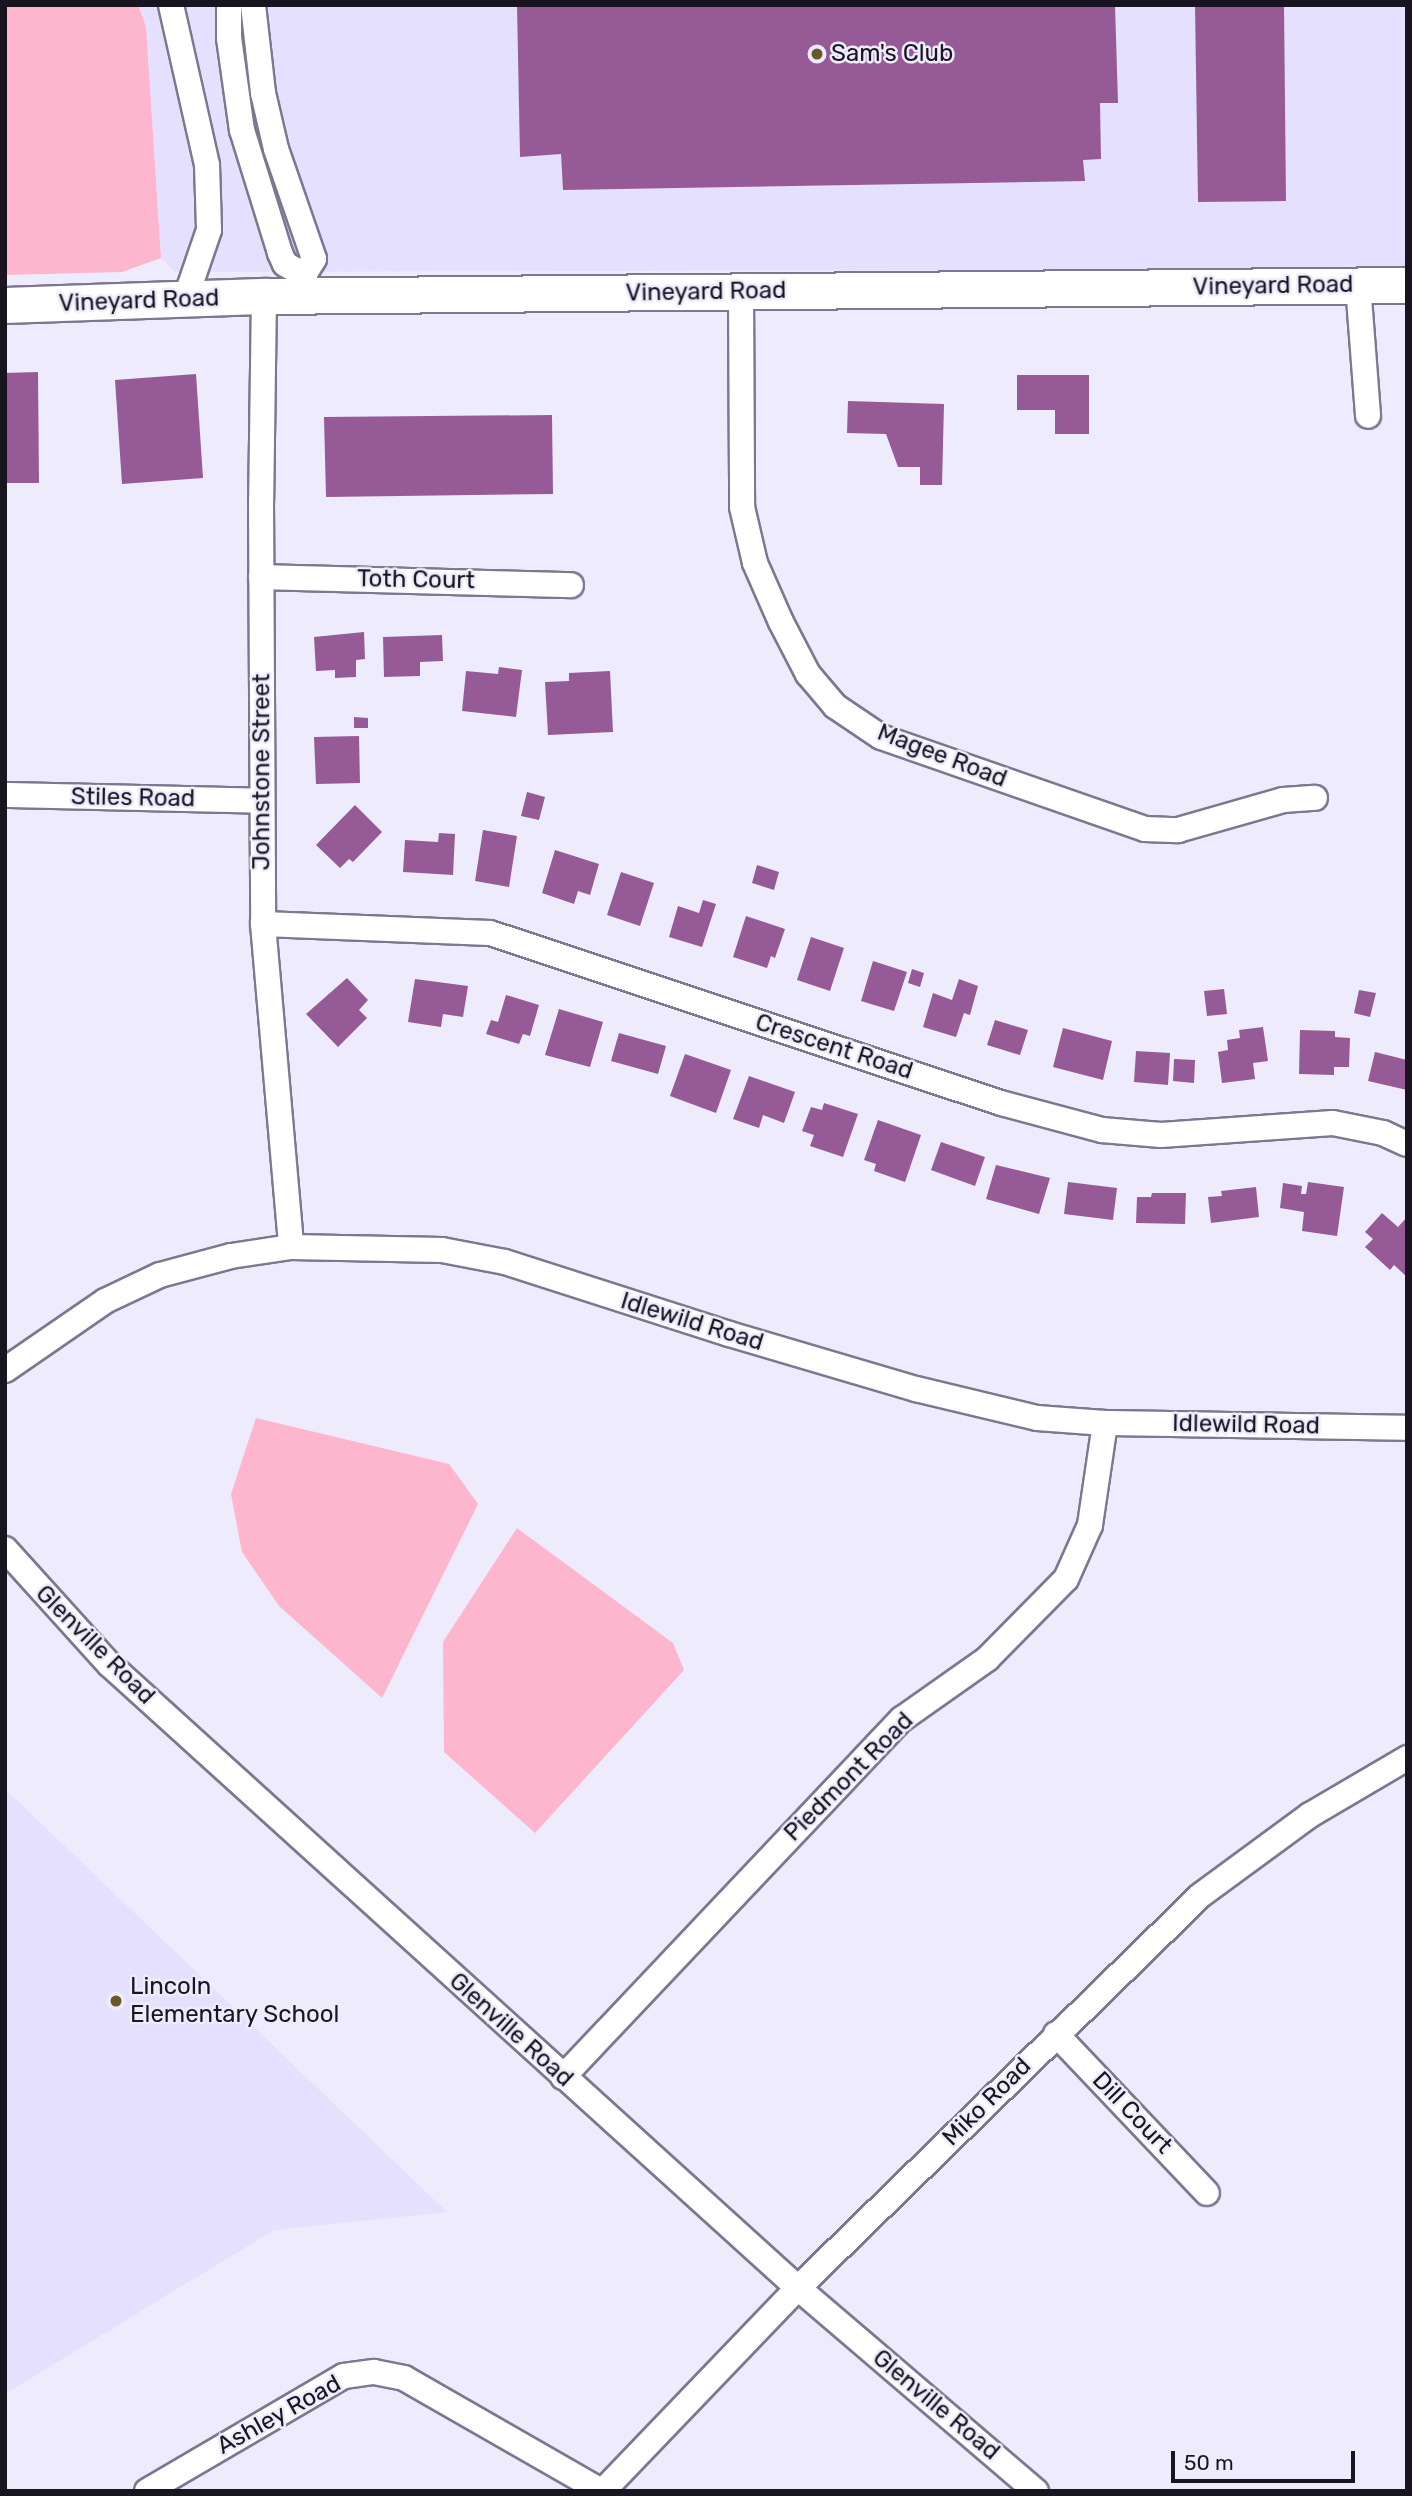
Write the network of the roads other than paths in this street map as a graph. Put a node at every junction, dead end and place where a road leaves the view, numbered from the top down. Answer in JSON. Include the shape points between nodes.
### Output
{"nodes":[{"id":1,"x":171,"y":5,"type":"edge"},
{"id":2,"x":229,"y":5,"type":"edge"},
{"id":3,"x":253,"y":5,"type":"edge"},
{"id":4,"x":307,"y":285,"type":"junction"},
{"id":5,"x":1358,"y":285,"type":"junction"},
{"id":6,"x":1407,"y":285,"type":"edge"},
{"id":7,"x":741,"y":291,"type":"junction"},
{"id":8,"x":264,"y":296,"type":"junction"},
{"id":9,"x":185,"y":300,"type":"junction"},
{"id":10,"x":5,"y":305,"type":"edge"},
{"id":11,"x":1368,"y":416,"type":"dead end"},
{"id":12,"x":261,"y":577,"type":"junction"},
{"id":13,"x":571,"y":585,"type":"dead end"},
{"id":14,"x":5,"y":795,"type":"edge"},
{"id":15,"x":1315,"y":798,"type":"dead end"},
{"id":16,"x":261,"y":801,"type":"junction"},
{"id":17,"x":263,"y":924,"type":"junction"},
{"id":18,"x":1407,"y":1144,"type":"edge"},
{"id":19,"x":291,"y":1247,"type":"junction"},
{"id":20,"x":5,"y":1370,"type":"edge"},
{"id":21,"x":1105,"y":1423,"type":"junction"},
{"id":22,"x":1407,"y":1428,"type":"edge"},
{"id":23,"x":5,"y":1549,"type":"edge"},
{"id":24,"x":1407,"y":1758,"type":"edge"},
{"id":25,"x":1056,"y":2034,"type":"junction"},
{"id":26,"x":563,"y":2077,"type":"junction"},
{"id":27,"x":1207,"y":2193,"type":"dead end"},
{"id":28,"x":798,"y":2288,"type":"junction"},
{"id":29,"x":147,"y":2491,"type":"edge"},
{"id":30,"x":602,"y":2491,"type":"edge"},
{"id":31,"x":1036,"y":2491,"type":"edge"}],
"edges":[{"from":1,"to":9,"type":"street","via":[[207,165],[209,230]]},
{"from":2,"to":4,"type":"street","via":[[242,130],[280,253]]},
{"from":3,"to":4,"type":"street","via":[[263,93],[276,149],[314,259]]},
{"from":4,"to":7,"type":"street","name":"Vineyard Road"},
{"from":4,"to":8,"type":"street","name":"Vineyard Road"},
{"from":5,"to":6,"type":"street","name":"Vineyard Road"},
{"from":5,"to":7,"type":"street","name":"Vineyard Road"},
{"from":5,"to":11,"type":"street"},
{"from":7,"to":15,"type":"street","name":"Magee Road","via":[[742,507],[755,563],[781,622],[808,674],[835,706],[881,737],[1146,829],[1178,830],[1283,800]]},
{"from":8,"to":9,"type":"street","name":"Vineyard Road"},
{"from":8,"to":12,"type":"street","name":"Johnstone Street"},
{"from":9,"to":10,"type":"street","name":"Vineyard Road"},
{"from":12,"to":13,"type":"street","name":"Toth Court"},
{"from":12,"to":16,"type":"street","name":"Johnstone Street"},
{"from":14,"to":16,"type":"street","name":"Stiles Road"},
{"from":16,"to":17,"type":"street","name":"Johnstone Street"},
{"from":17,"to":18,"type":"street","name":"Crescent Road","via":[[490,933],[1001,1103],[1102,1130],[1161,1135],[1333,1123],[1383,1133]]},
{"from":17,"to":19,"type":"street","name":"Johnstone Street"},
{"from":19,"to":20,"type":"street","name":"Idlewild Road","via":[[231,1256],[160,1275],[105,1301]]},
{"from":19,"to":21,"type":"street","name":"Idlewild Road","via":[[442,1250],[505,1262],[916,1389],[1037,1418]]},
{"from":21,"to":22,"type":"street","name":"Idlewild Road"},
{"from":21,"to":26,"type":"street","name":"Piedmont Road","via":[[1090,1525],[1066,1579],[987,1659],[902,1718]]},
{"from":23,"to":26,"type":"street","name":"Glenville Road","via":[[109,1664]]},
{"from":24,"to":25,"type":"street","name":"Miko Road","via":[[1310,1815],[1200,1895]]},
{"from":25,"to":27,"type":"street","name":"Dill Court"},
{"from":25,"to":28,"type":"street","name":"Miko Road"},
{"from":26,"to":28,"type":"street","name":"Glenville Road"},
{"from":28,"to":30,"type":"street","name":"Miko Road"},
{"from":28,"to":31,"type":"street","name":"Glenville Road"},
{"from":29,"to":30,"type":"street","name":"Ashley Road","via":[[344,2376],[374,2372],[404,2378]]}]}
